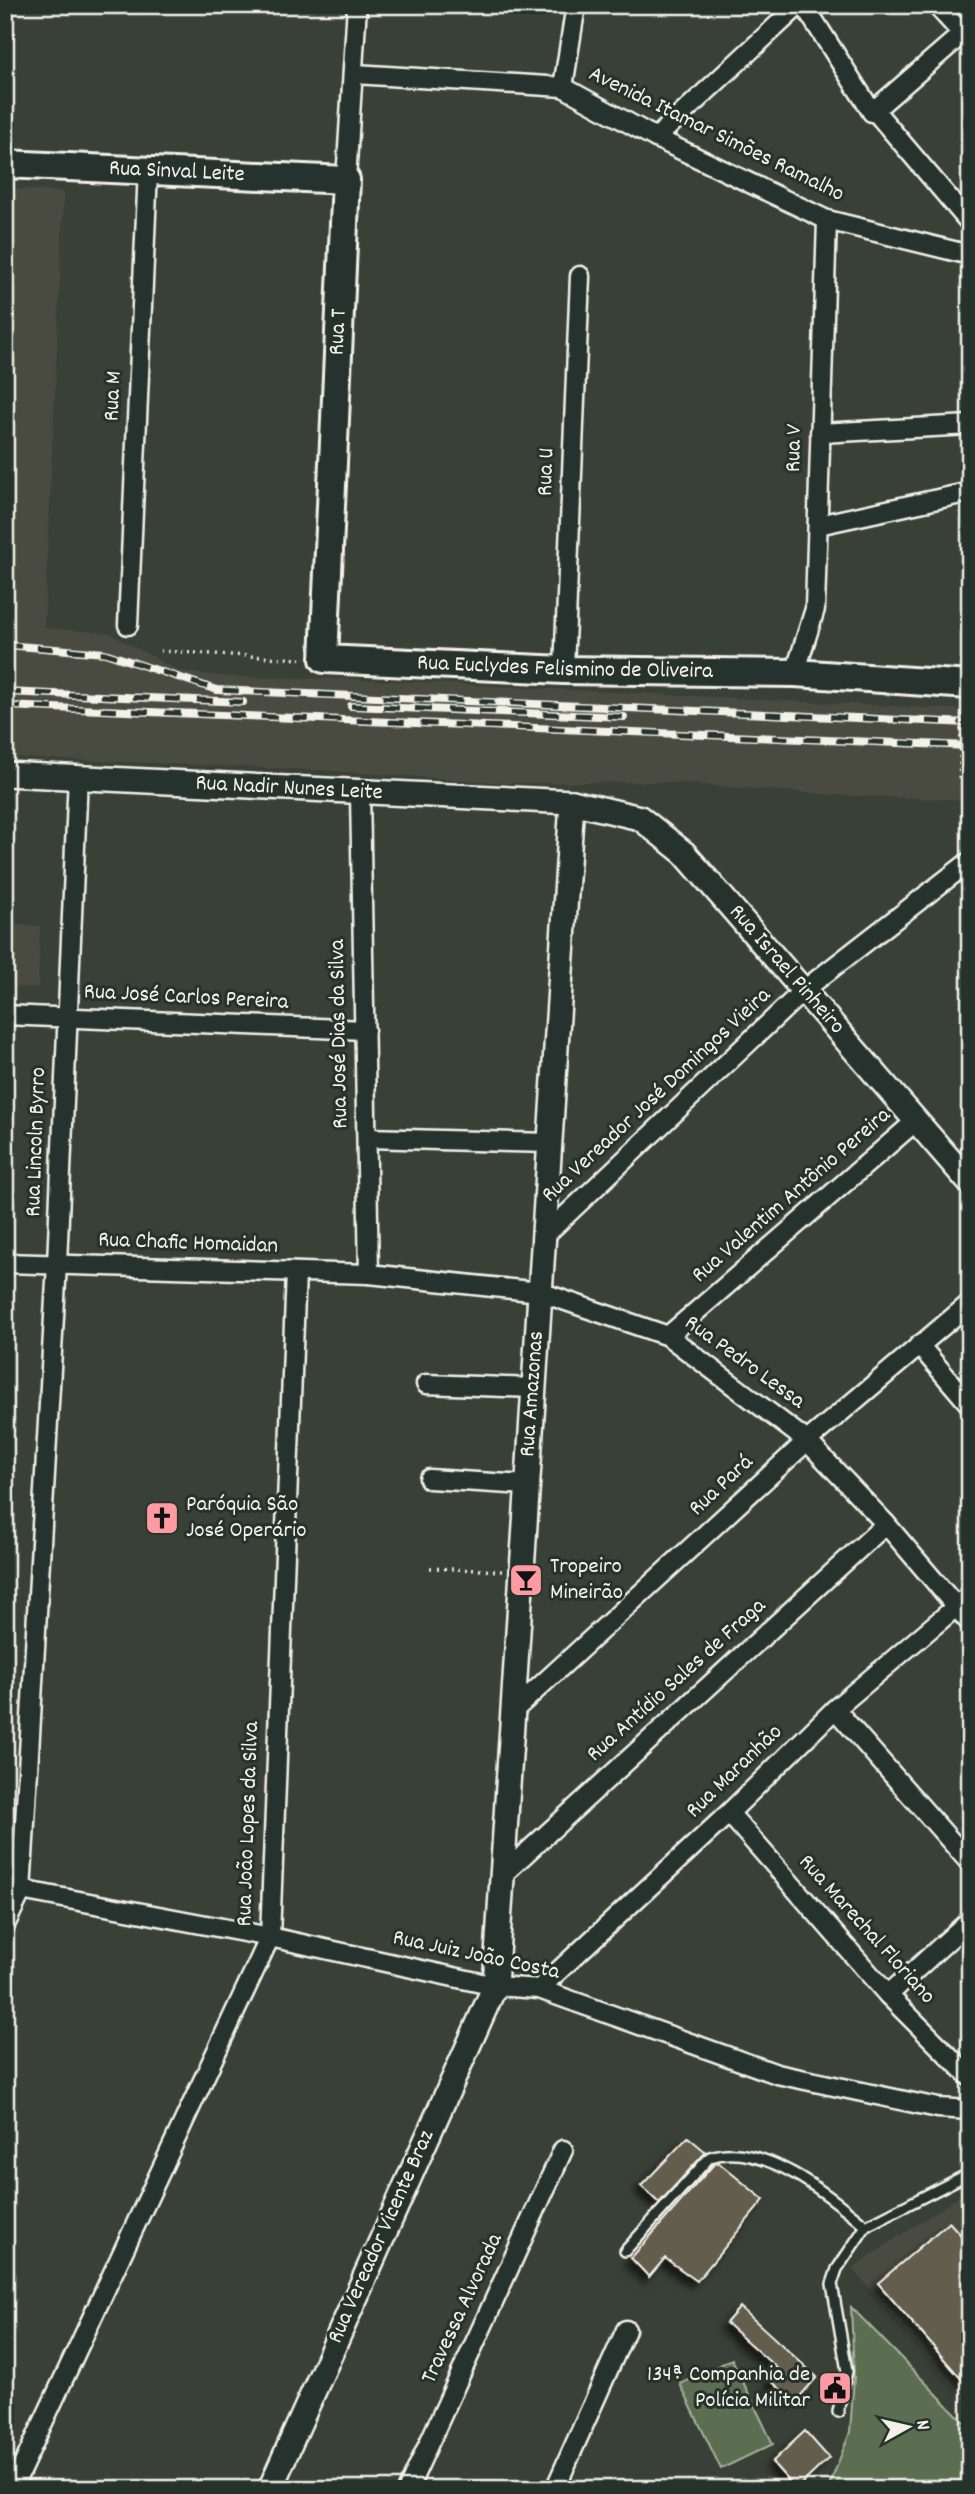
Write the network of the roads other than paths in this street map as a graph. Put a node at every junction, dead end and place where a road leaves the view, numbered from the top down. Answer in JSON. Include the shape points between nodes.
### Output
{"nodes":[{"id":1,"x":357,"y":5,"type":"edge"},
{"id":2,"x":576,"y":5,"type":"edge"},
{"id":3,"x":801,"y":5,"type":"edge"},
{"id":4,"x":936,"y":5,"type":"edge"},
{"id":5,"x":966,"y":38,"type":"edge"},
{"id":6,"x":355,"y":74,"type":"junction"},
{"id":7,"x":563,"y":88,"type":"junction"},
{"id":8,"x":872,"y":112,"type":"junction"},
{"id":9,"x":656,"y":138,"type":"junction"},
{"id":10,"x":5,"y":164,"type":"edge"},
{"id":11,"x":148,"y":169,"type":"junction"},
{"id":12,"x":346,"y":180,"type":"junction"},
{"id":13,"x":827,"y":220,"type":"junction"},
{"id":14,"x":970,"y":223,"type":"edge"},
{"id":15,"x":970,"y":255,"type":"edge"},
{"id":16,"x":580,"y":276,"type":"dead end"},
{"id":17,"x":970,"y":425,"type":"edge"},
{"id":18,"x":820,"y":433,"type":"junction"},
{"id":19,"x":970,"y":492,"type":"edge"},
{"id":20,"x":818,"y":525,"type":"junction"},
{"id":21,"x":128,"y":625,"type":"dead end"},
{"id":22,"x":324,"y":659,"type":"joint"},
{"id":23,"x":564,"y":670,"type":"junction"},
{"id":24,"x":795,"y":673,"type":"junction"},
{"id":25,"x":970,"y":685,"type":"edge"},
{"id":26,"x":5,"y":775,"type":"edge"},
{"id":27,"x":78,"y":776,"type":"junction"},
{"id":28,"x":360,"y":793,"type":"junction"},
{"id":29,"x":572,"y":802,"type":"junction"},
{"id":30,"x":970,"y":861,"type":"edge"},
{"id":31,"x":804,"y":990,"type":"junction"},
{"id":32,"x":5,"y":1014,"type":"edge"},
{"id":33,"x":67,"y":1017,"type":"junction"},
{"id":34,"x":365,"y":1030,"type":"junction"},
{"id":35,"x":917,"y":1120,"type":"junction"},
{"id":36,"x":367,"y":1138,"type":"junction"},
{"id":37,"x":550,"y":1143,"type":"junction"},
{"id":38,"x":970,"y":1183,"type":"edge"},
{"id":39,"x":543,"y":1237,"type":"junction"},
{"id":40,"x":5,"y":1263,"type":"edge"},
{"id":41,"x":57,"y":1264,"type":"junction"},
{"id":42,"x":296,"y":1272,"type":"junction"},
{"id":43,"x":369,"y":1274,"type":"junction"},
{"id":44,"x":540,"y":1292,"type":"junction"},
{"id":45,"x":970,"y":1303,"type":"edge"},
{"id":46,"x":668,"y":1336,"type":"junction"},
{"id":47,"x":919,"y":1345,"type":"junction"},
{"id":48,"x":426,"y":1384,"type":"dead end"},
{"id":49,"x":534,"y":1388,"type":"junction"},
{"id":50,"x":970,"y":1405,"type":"edge"},
{"id":51,"x":807,"y":1441,"type":"junction"},
{"id":52,"x":429,"y":1479,"type":"dead end"},
{"id":53,"x":527,"y":1485,"type":"junction"},
{"id":54,"x":886,"y":1524,"type":"junction"},
{"id":55,"x":963,"y":1601,"type":"edge"},
{"id":56,"x":970,"y":1623,"type":"edge"},
{"id":57,"x":835,"y":1709,"type":"junction"},
{"id":58,"x":513,"y":1711,"type":"junction"},
{"id":59,"x":729,"y":1813,"type":"junction"},
{"id":60,"x":970,"y":1863,"type":"edge"},
{"id":61,"x":502,"y":1875,"type":"junction"},
{"id":62,"x":13,"y":1889,"type":"edge"},
{"id":63,"x":970,"y":1920,"type":"edge"},
{"id":64,"x":5,"y":1925,"type":"edge"},
{"id":65,"x":270,"y":1937,"type":"junction"},
{"id":66,"x":495,"y":1986,"type":"junction"},
{"id":67,"x":539,"y":1989,"type":"junction"},
{"id":68,"x":888,"y":1995,"type":"junction"},
{"id":69,"x":970,"y":2077,"type":"edge"},
{"id":70,"x":970,"y":2110,"type":"edge"},
{"id":71,"x":564,"y":2150,"type":"dead end"},
{"id":72,"x":970,"y":2173,"type":"edge"},
{"id":73,"x":866,"y":2226,"type":"junction"},
{"id":74,"x":625,"y":2251,"type":"dead end"},
{"id":75,"x":626,"y":2330,"type":"dead end"},
{"id":76,"x":838,"y":2412,"type":"dead end"},
{"id":77,"x":12,"y":2489,"type":"edge"},
{"id":78,"x":270,"y":2489,"type":"edge"},
{"id":79,"x":408,"y":2489,"type":"edge"},
{"id":80,"x":555,"y":2489,"type":"edge"}],
"edges":[{"from":1,"to":6,"type":"street","name":"Rua T"},
{"from":2,"to":7,"type":"street"},
{"from":3,"to":8,"type":"street"},
{"from":3,"to":9,"type":"street"},
{"from":4,"to":5,"type":"street"},
{"from":5,"to":8,"type":"street"},
{"from":6,"to":7,"type":"street","name":"Avenida Itamar Simões Ramalho"},
{"from":6,"to":12,"type":"street","name":"Rua T"},
{"from":7,"to":9,"type":"street","name":"Avenida Itamar Simões Ramalho"},
{"from":8,"to":14,"type":"street"},
{"from":9,"to":13,"type":"street","name":"Avenida Itamar Simões Ramalho"},
{"from":10,"to":11,"type":"main road","name":"Rua Sinval Leite"},
{"from":11,"to":12,"type":"main road","name":"Rua Sinval Leite"},
{"from":11,"to":21,"type":"street","name":"Rua M"},
{"from":12,"to":22,"type":"main road","name":"Rua T"},
{"from":13,"to":15,"type":"street","name":"Avenida Itamar Simões Ramalho"},
{"from":13,"to":18,"type":"street","name":"Rua V"},
{"from":16,"to":23,"type":"street","name":"Rua U"},
{"from":17,"to":18,"type":"street"},
{"from":18,"to":20,"type":"street","name":"Rua V"},
{"from":19,"to":20,"type":"street"},
{"from":20,"to":24,"type":"street","name":"Rua V","via":[[815,609]]},
{"from":22,"to":23,"type":"main road","name":"Rua Euclydes Felismino de Oliveira"},
{"from":23,"to":24,"type":"main road","name":"Rua Euclydes Felismino de Oliveira"},
{"from":24,"to":25,"type":"main road","name":"Rua Euclydes Felismino de Oliveira"},
{"from":26,"to":27,"type":"street","name":"Rua Nadir Nunes Leite"},
{"from":27,"to":28,"type":"street","name":"Rua Nadir Nunes Leite"},
{"from":27,"to":33,"type":"street","name":"Rua Lincoln Byrro"},
{"from":28,"to":29,"type":"street","name":"Rua Nadir Nunes Leite"},
{"from":28,"to":34,"type":"street","name":"Rua José Dias da Silva"},
{"from":29,"to":31,"type":"street","name":"Rua Israel Pinheiro","via":[[640,817],[684,853]]},
{"from":29,"to":37,"type":"street","name":"Rua Amazonas"},
{"from":30,"to":31,"type":"street","name":"Rua Vereador José Domingos Vieira"},
{"from":31,"to":35,"type":"street","name":"Rua Israel Pinheiro"},
{"from":31,"to":39,"type":"street","name":"Rua Vereador José Domingos Vieira"},
{"from":32,"to":33,"type":"street","name":"Rua José Carlos Pereira"},
{"from":33,"to":34,"type":"street","name":"Rua José Carlos Pereira"},
{"from":33,"to":41,"type":"street","name":"Rua Lincoln Byrro"},
{"from":34,"to":36,"type":"street","name":"Rua José Dias da Silva"},
{"from":35,"to":38,"type":"street","name":"Rua Israel Pinheiro"},
{"from":35,"to":46,"type":"street","name":"Rua Valentim Antônio Pereira"},
{"from":36,"to":37,"type":"street"},
{"from":36,"to":43,"type":"street","name":"Rua José Dias da Silva"},
{"from":37,"to":39,"type":"street","name":"Rua Amazonas"},
{"from":39,"to":44,"type":"street","name":"Rua Amazonas"},
{"from":40,"to":41,"type":"street","name":"Rua Chafic Homaidan"},
{"from":41,"to":42,"type":"street","name":"Rua Chafic Homaidan"},
{"from":41,"to":62,"type":"street","name":"Rua Lincoln Byrro"},
{"from":42,"to":43,"type":"street","name":"Rua Chafic Homaidan"},
{"from":42,"to":65,"type":"street","name":"Rua João Lopes da Silva"},
{"from":43,"to":44,"type":"street","name":"Rua Pedro Lessa"},
{"from":44,"to":46,"type":"street","name":"Rua Pedro Lessa"},
{"from":44,"to":49,"type":"street","name":"Rua Amazonas"},
{"from":45,"to":47,"type":"street","name":"Rua Pará"},
{"from":46,"to":51,"type":"street","name":"Rua Pedro Lessa"},
{"from":47,"to":50,"type":"street"},
{"from":47,"to":51,"type":"street","name":"Rua Pará"},
{"from":48,"to":49,"type":"street"},
{"from":49,"to":53,"type":"street","name":"Rua Amazonas"},
{"from":51,"to":54,"type":"street","name":"Rua Pedro Lessa"},
{"from":51,"to":58,"type":"street","name":"Rua Pará"},
{"from":52,"to":53,"type":"street"},
{"from":53,"to":58,"type":"street","name":"Rua Amazonas"},
{"from":54,"to":55,"type":"street","name":"Rua Pedro Lessa"},
{"from":54,"to":61,"type":"street","name":"Rua Antídio Sales de Fraga"},
{"from":55,"to":56,"type":"street","name":"Rua Pedro Lessa"},
{"from":55,"to":57,"type":"street","name":"Rua Maranhão"},
{"from":57,"to":59,"type":"street","name":"Rua Maranhão"},
{"from":57,"to":60,"type":"street"},
{"from":58,"to":61,"type":"street","name":"Rua Amazonas"},
{"from":59,"to":67,"type":"street","name":"Rua Maranhão"},
{"from":59,"to":68,"type":"street","name":"Rua Marechal Floriano"},
{"from":61,"to":66,"type":"street","name":"Rua Amazonas"},
{"from":62,"to":64,"type":"street","name":"Rua Lincoln Byrro"},
{"from":62,"to":65,"type":"street","name":"Rua Juiz João Costa"},
{"from":63,"to":68,"type":"street"},
{"from":65,"to":66,"type":"street","name":"Rua Juiz João Costa"},
{"from":65,"to":77,"type":"street","name":"Rua João Lopes da Silva"},
{"from":66,"to":67,"type":"street","name":"Rua Juiz João Costa"},
{"from":66,"to":78,"type":"street","name":"Rua Vereador Vicente Braz"},
{"from":67,"to":70,"type":"street","name":"Rua Juiz João Costa","via":[[776,2074],[937,2108]]},
{"from":68,"to":69,"type":"street","name":"Rua Marechal Floriano"},
{"from":71,"to":79,"type":"street","name":"Travessa Alvorada"},
{"from":72,"to":73,"type":"lane"},
{"from":73,"to":74,"type":"lane","via":[[800,2177],[727,2151],[710,2157]]},
{"from":73,"to":76,"type":"lane","via":[[832,2284],[847,2371]]},
{"from":75,"to":80,"type":"street"}]}
